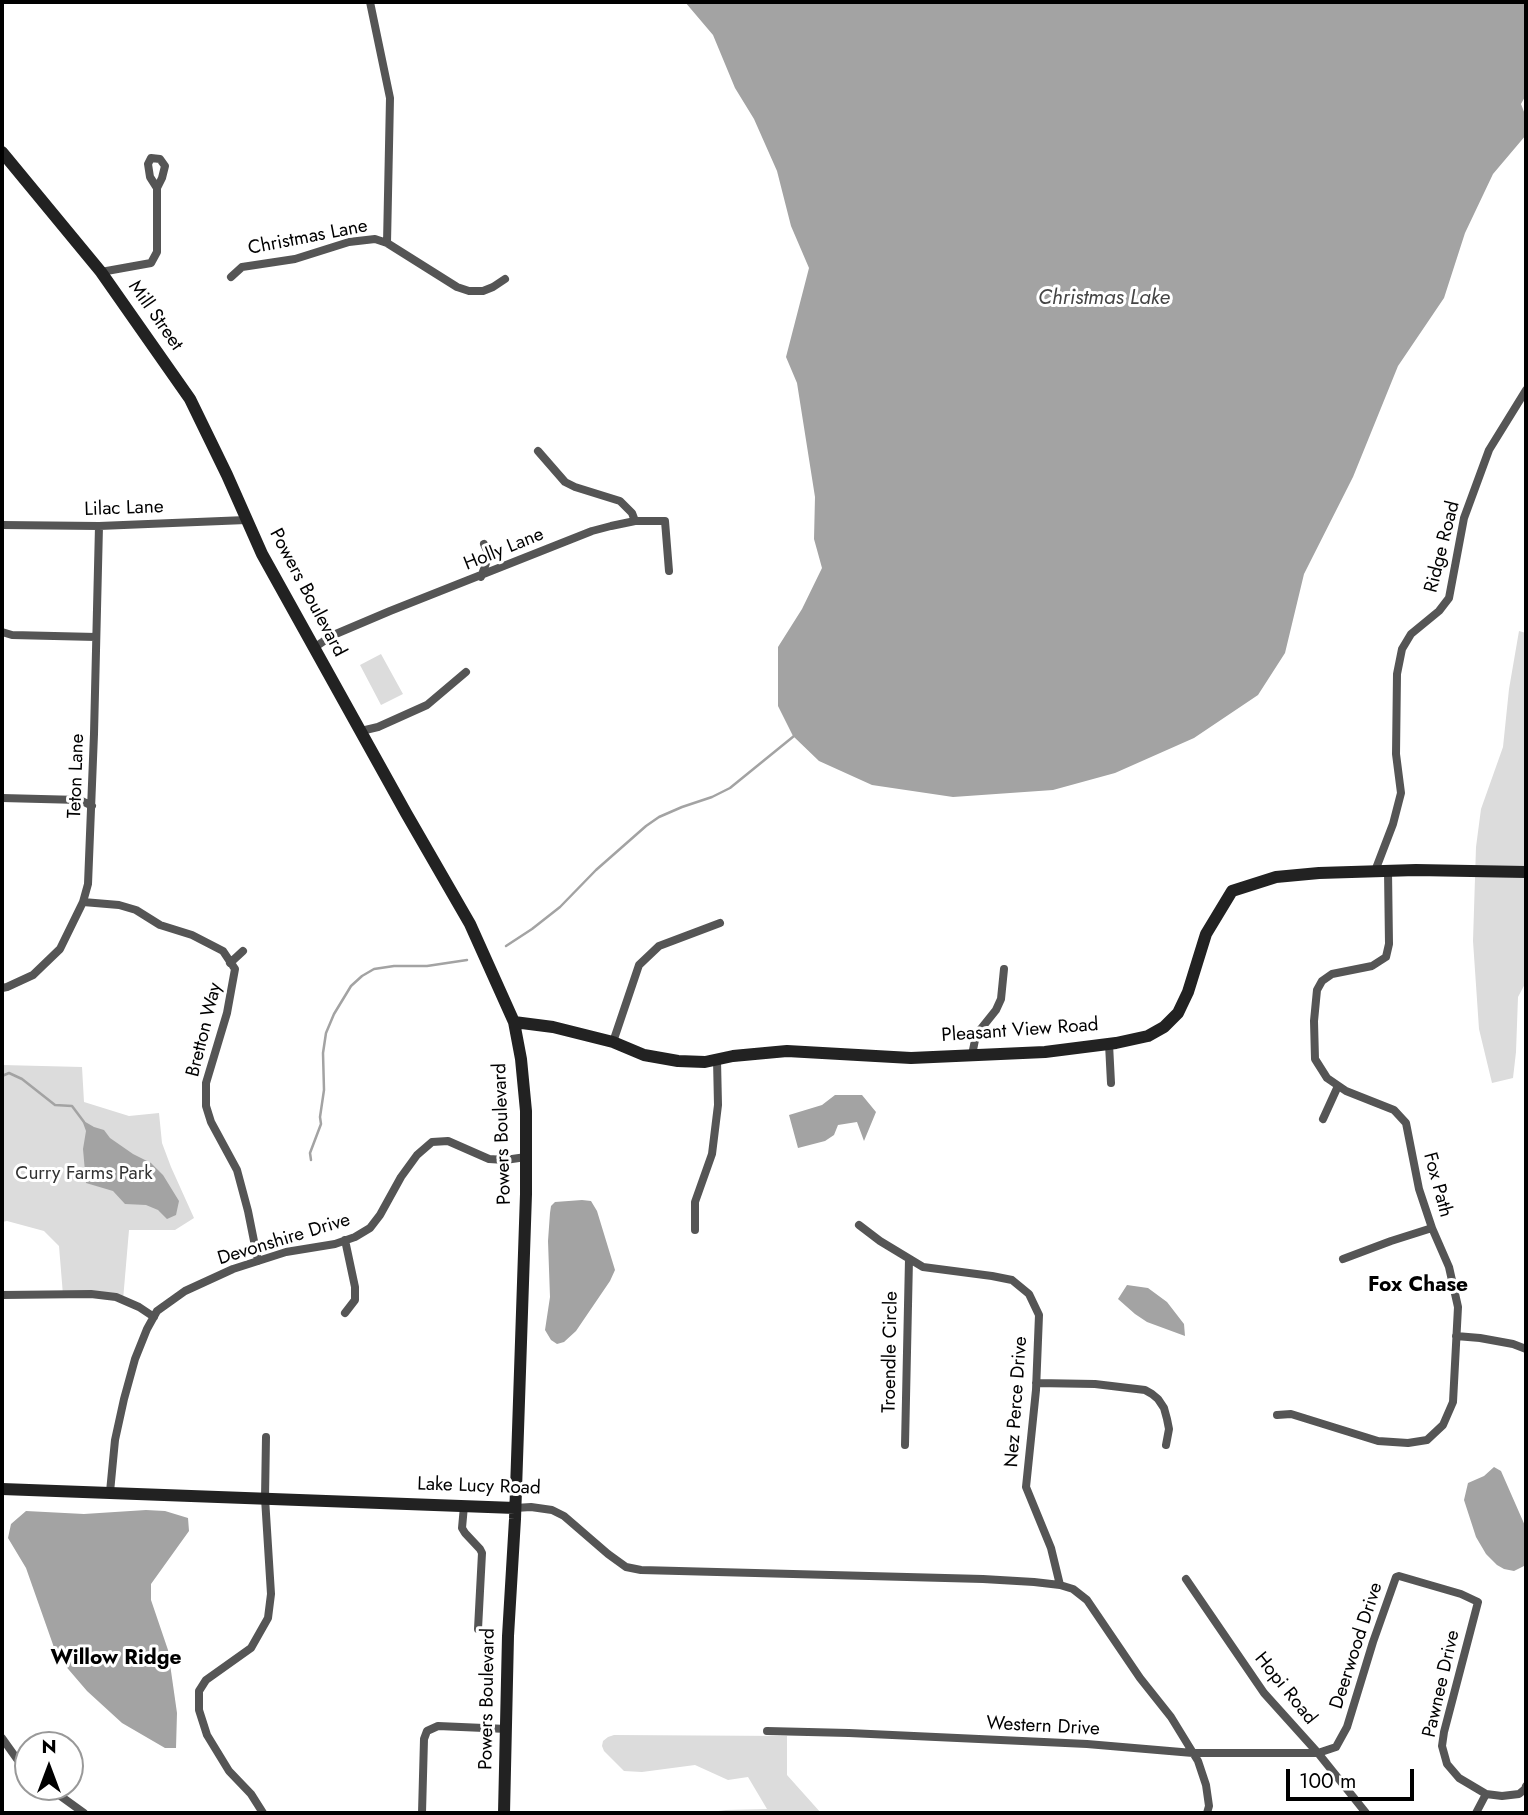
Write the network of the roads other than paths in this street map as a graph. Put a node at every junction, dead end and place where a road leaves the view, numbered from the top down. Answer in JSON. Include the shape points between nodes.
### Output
{"nodes":[{"id":1,"x":370,"y":2,"type":"edge"},
{"id":2,"x":2,"y":152,"type":"edge"},
{"id":3,"x":156,"y":188,"type":"dead end"},
{"id":4,"x":387,"y":243,"type":"junction"},
{"id":5,"x":101,"y":272,"type":"junction"},
{"id":6,"x":231,"y":277,"type":"dead end"},
{"id":7,"x":505,"y":279,"type":"dead end"},
{"id":8,"x":1526,"y":390,"type":"edge"},
{"id":9,"x":538,"y":451,"type":"dead end"},
{"id":10,"x":246,"y":520,"type":"junction"},
{"id":11,"x":635,"y":521,"type":"junction"},
{"id":12,"x":2,"y":525,"type":"edge"},
{"id":13,"x":99,"y":526,"type":"junction"},
{"id":14,"x":484,"y":544,"type":"dead end"},
{"id":15,"x":669,"y":571,"type":"dead end"},
{"id":16,"x":481,"y":577,"type":"junction"},
{"id":17,"x":2,"y":632,"type":"edge"},
{"id":18,"x":96,"y":637,"type":"junction"},
{"id":19,"x":314,"y":648,"type":"junction"},
{"id":20,"x":466,"y":672,"type":"dead end"},
{"id":21,"x":361,"y":731,"type":"junction"},
{"id":22,"x":2,"y":799,"type":"edge"},
{"id":23,"x":92,"y":806,"type":"junction"},
{"id":24,"x":1381,"y":871,"type":"junction"},
{"id":25,"x":1526,"y":872,"type":"edge"},
{"id":26,"x":83,"y":902,"type":"junction"},
{"id":27,"x":720,"y":923,"type":"dead end"},
{"id":28,"x":243,"y":951,"type":"dead end"},
{"id":29,"x":230,"y":963,"type":"junction"},
{"id":30,"x":1004,"y":969,"type":"dead end"},
{"id":31,"x":2,"y":988,"type":"edge"},
{"id":32,"x":514,"y":1022,"type":"junction"},
{"id":33,"x":613,"y":1042,"type":"junction"},
{"id":34,"x":1110,"y":1044,"type":"junction"},
{"id":35,"x":972,"y":1055,"type":"junction"},
{"id":36,"x":717,"y":1060,"type":"junction"},
{"id":37,"x":1111,"y":1083,"type":"dead end"},
{"id":38,"x":1338,"y":1086,"type":"junction"},
{"id":39,"x":1322,"y":1119,"type":"dead end"},
{"id":40,"x":526,"y":1157,"type":"junction"},
{"id":41,"x":859,"y":1225,"type":"dead end"},
{"id":42,"x":1432,"y":1228,"type":"junction"},
{"id":43,"x":695,"y":1230,"type":"dead end"},
{"id":44,"x":345,"y":1240,"type":"junction"},
{"id":45,"x":909,"y":1259,"type":"junction"},
{"id":46,"x":1343,"y":1259,"type":"dead end"},
{"id":47,"x":258,"y":1261,"type":"junction"},
{"id":48,"x":2,"y":1295,"type":"edge"},
{"id":49,"x":345,"y":1313,"type":"dead end"},
{"id":50,"x":154,"y":1317,"type":"junction"},
{"id":51,"x":1456,"y":1336,"type":"junction"},
{"id":52,"x":1526,"y":1349,"type":"edge"},
{"id":53,"x":1037,"y":1383,"type":"junction"},
{"id":54,"x":1277,"y":1415,"type":"dead end"},
{"id":55,"x":267,"y":1437,"type":"dead end"},
{"id":56,"x":905,"y":1445,"type":"dead end"},
{"id":57,"x":1166,"y":1445,"type":"dead end"},
{"id":58,"x":2,"y":1489,"type":"edge"},
{"id":59,"x":110,"y":1492,"type":"junction"},
{"id":60,"x":265,"y":1498,"type":"junction"},
{"id":61,"x":464,"y":1506,"type":"junction"},
{"id":62,"x":515,"y":1508,"type":"junction"},
{"id":63,"x":1186,"y":1580,"type":"dead end"},
{"id":64,"x":1060,"y":1586,"type":"junction"},
{"id":65,"x":1478,"y":1602,"type":"joint"},
{"id":66,"x":478,"y":1629,"type":"dead end"},
{"id":67,"x":507,"y":1729,"type":"junction"},
{"id":68,"x":767,"y":1731,"type":"dead end"},
{"id":69,"x":2,"y":1738,"type":"edge"},
{"id":70,"x":1194,"y":1753,"type":"junction"},
{"id":71,"x":1318,"y":1753,"type":"junction"},
{"id":72,"x":14,"y":1755,"type":"edge"},
{"id":73,"x":1526,"y":1786,"type":"edge"},
{"id":74,"x":1486,"y":1794,"type":"junction"},
{"id":75,"x":67,"y":1801,"type":"edge"},
{"id":76,"x":84,"y":1813,"type":"edge"},
{"id":77,"x":263,"y":1813,"type":"edge"},
{"id":78,"x":422,"y":1813,"type":"edge"},
{"id":79,"x":504,"y":1813,"type":"edge"},
{"id":80,"x":1207,"y":1813,"type":"edge"},
{"id":81,"x":1366,"y":1813,"type":"edge"},
{"id":82,"x":1476,"y":1813,"type":"edge"}],
"edges":[{"from":1,"to":4,"type":"street","via":[[390,98]]},
{"from":2,"to":5,"type":"main road","name":"Mill Street"},
{"from":3,"to":5,"type":"street","via":[[157,252],[151,263]]},
{"from":4,"to":6,"type":"street","name":"Christmas Lane","via":[[375,239],[349,242],[295,259],[242,267]]},
{"from":4,"to":7,"type":"street","name":"Christmas Lane","via":[[469,291],[483,291]]},
{"from":5,"to":10,"type":"main road","name":"Mill Street","via":[[190,399]]},
{"from":8,"to":24,"type":"street","name":"Ridge Road","via":[[1489,450],[1464,518],[1449,598],[1411,634],[1402,649],[1397,674],[1396,754],[1401,793]]},
{"from":9,"to":11,"type":"street","via":[[565,482],[620,501]]},
{"from":10,"to":13,"type":"street","name":"Lilac Lane"},
{"from":10,"to":19,"type":"main road","name":"Powers Boulevard"},
{"from":11,"to":15,"type":"street","name":"Holly Lane","via":[[665,521]]},
{"from":11,"to":16,"type":"street","name":"Holly Lane","via":[[592,531]]},
{"from":12,"to":13,"type":"street","name":"Lilac Lane"},
{"from":13,"to":18,"type":"street","name":"Teton Lane"},
{"from":14,"to":16,"type":"street","via":[[489,555]]},
{"from":16,"to":19,"type":"street","name":"Holly Lane","via":[[331,636]]},
{"from":17,"to":18,"type":"street"},
{"from":18,"to":23,"type":"street","name":"Teton Lane"},
{"from":19,"to":21,"type":"main road","name":"Powers Boulevard"},
{"from":20,"to":21,"type":"street","via":[[427,705]]},
{"from":21,"to":32,"type":"main road","name":"Powers Boulevard","via":[[470,923]]},
{"from":22,"to":23,"type":"street","via":[[80,800]]},
{"from":23,"to":26,"type":"street","name":"Teton Lane"},
{"from":24,"to":25,"type":"main road","name":"Pleasant View Road"},
{"from":24,"to":34,"type":"main road","name":"Pleasant View Road","via":[[1276,877],[1231,891],[1206,934],[1178,1013],[1149,1036]]},
{"from":24,"to":38,"type":"street","name":"Fox Path","via":[[1389,944],[1386,957],[1373,965],[1332,974],[1317,990],[1315,1059]]},
{"from":26,"to":29,"type":"street","name":"Bretton Way","via":[[136,910],[223,951]]},
{"from":26,"to":31,"type":"street","name":"Teton Lane","via":[[60,949],[33,975]]},
{"from":27,"to":33,"type":"street","via":[[659,946],[639,965]]},
{"from":28,"to":29,"type":"street"},
{"from":29,"to":47,"type":"street","name":"Bretton Way","via":[[235,969],[233,987],[206,1083],[206,1106],[237,1170]]},
{"from":30,"to":35,"type":"street","via":[[1001,999],[976,1035]]},
{"from":32,"to":33,"type":"main road","name":"Pleasant View Road"},
{"from":32,"to":40,"type":"main road","name":"Powers Boulevard","via":[[526,1111]]},
{"from":33,"to":36,"type":"main road","name":"Pleasant View Road","via":[[667,1059]]},
{"from":34,"to":35,"type":"main road","name":"Pleasant View Road"},
{"from":34,"to":37,"type":"street"},
{"from":35,"to":36,"type":"main road","name":"Pleasant View Road","via":[[911,1058],[787,1051]]},
{"from":36,"to":43,"type":"street","via":[[712,1154],[695,1202]]},
{"from":38,"to":39,"type":"street"},
{"from":38,"to":42,"type":"street","name":"Fox Path","via":[[1394,1110],[1406,1123]]},
{"from":40,"to":44,"type":"street","name":"Devonshire Drive","via":[[489,1158],[448,1141],[432,1142],[401,1177],[370,1228]]},
{"from":40,"to":62,"type":"main road","name":"Powers Boulevard"},
{"from":41,"to":45,"type":"street","name":"Nez Perce Drive"},
{"from":42,"to":46,"type":"street"},
{"from":42,"to":51,"type":"street","name":"Fox Path","via":[[1449,1267],[1458,1307]]},
{"from":44,"to":47,"type":"street","name":"Devonshire Drive"},
{"from":44,"to":49,"type":"street","via":[[355,1287],[355,1300]]},
{"from":45,"to":53,"type":"street","name":"Nez Perce Drive","via":[[923,1267],[1012,1280],[1029,1294],[1039,1314]]},
{"from":45,"to":56,"type":"street","name":"Troendle Circle"},
{"from":47,"to":50,"type":"street","name":"Devonshire Drive","via":[[185,1291]]},
{"from":48,"to":50,"type":"street","via":[[116,1297]]},
{"from":50,"to":59,"type":"street","name":"Devonshire Drive","via":[[124,1399]]},
{"from":51,"to":52,"type":"street"},
{"from":51,"to":54,"type":"street","name":"Fox Path","via":[[1453,1402],[1443,1425],[1427,1440],[1378,1441],[1292,1414]]},
{"from":53,"to":57,"type":"street","via":[[1145,1390],[1164,1408],[1169,1429]]},
{"from":53,"to":64,"type":"street","name":"Nez Perce Drive","via":[[1026,1487],[1051,1548]]},
{"from":55,"to":60,"type":"street"},
{"from":58,"to":59,"type":"main road","name":"Lake Lucy Road"},
{"from":59,"to":60,"type":"main road","name":"Lake Lucy Road"},
{"from":60,"to":61,"type":"main road","name":"Lake Lucy Road"},
{"from":60,"to":77,"type":"street","via":[[271,1594],[268,1618],[251,1648],[206,1680],[199,1691],[207,1735]]},
{"from":61,"to":62,"type":"main road","name":"Lake Lucy Road"},
{"from":61,"to":66,"type":"street","via":[[462,1528],[482,1553]]},
{"from":62,"to":64,"type":"street","name":"Lake Lucy Road","via":[[558,1513],[626,1567],[641,1570],[955,1578]]},
{"from":62,"to":67,"type":"main road","name":"Powers Boulevard"},
{"from":63,"to":71,"type":"street","name":"Hopi Road","via":[[1264,1693]]},
{"from":64,"to":70,"type":"street","via":[[1087,1600]]},
{"from":65,"to":71,"type":"street","name":"Deerwood Drive","via":[[1396,1577],[1347,1727],[1336,1747]]},
{"from":65,"to":74,"type":"street","name":"Pawnee Drive","via":[[1442,1746],[1447,1764],[1459,1779]]},
{"from":67,"to":78,"type":"street","via":[[438,1726],[427,1731]]},
{"from":67,"to":79,"type":"main road","name":"Powers Boulevard"},
{"from":68,"to":70,"type":"street","name":"Western Drive"},
{"from":69,"to":72,"type":"street"},
{"from":70,"to":71,"type":"street","name":"Western Drive"},
{"from":70,"to":80,"type":"street","via":[[1206,1785]]},
{"from":71,"to":81,"type":"street","name":"Hopi Road"},
{"from":73,"to":74,"type":"street","via":[[1519,1794]]},
{"from":74,"to":82,"type":"street"},
{"from":75,"to":76,"type":"street"}]}
